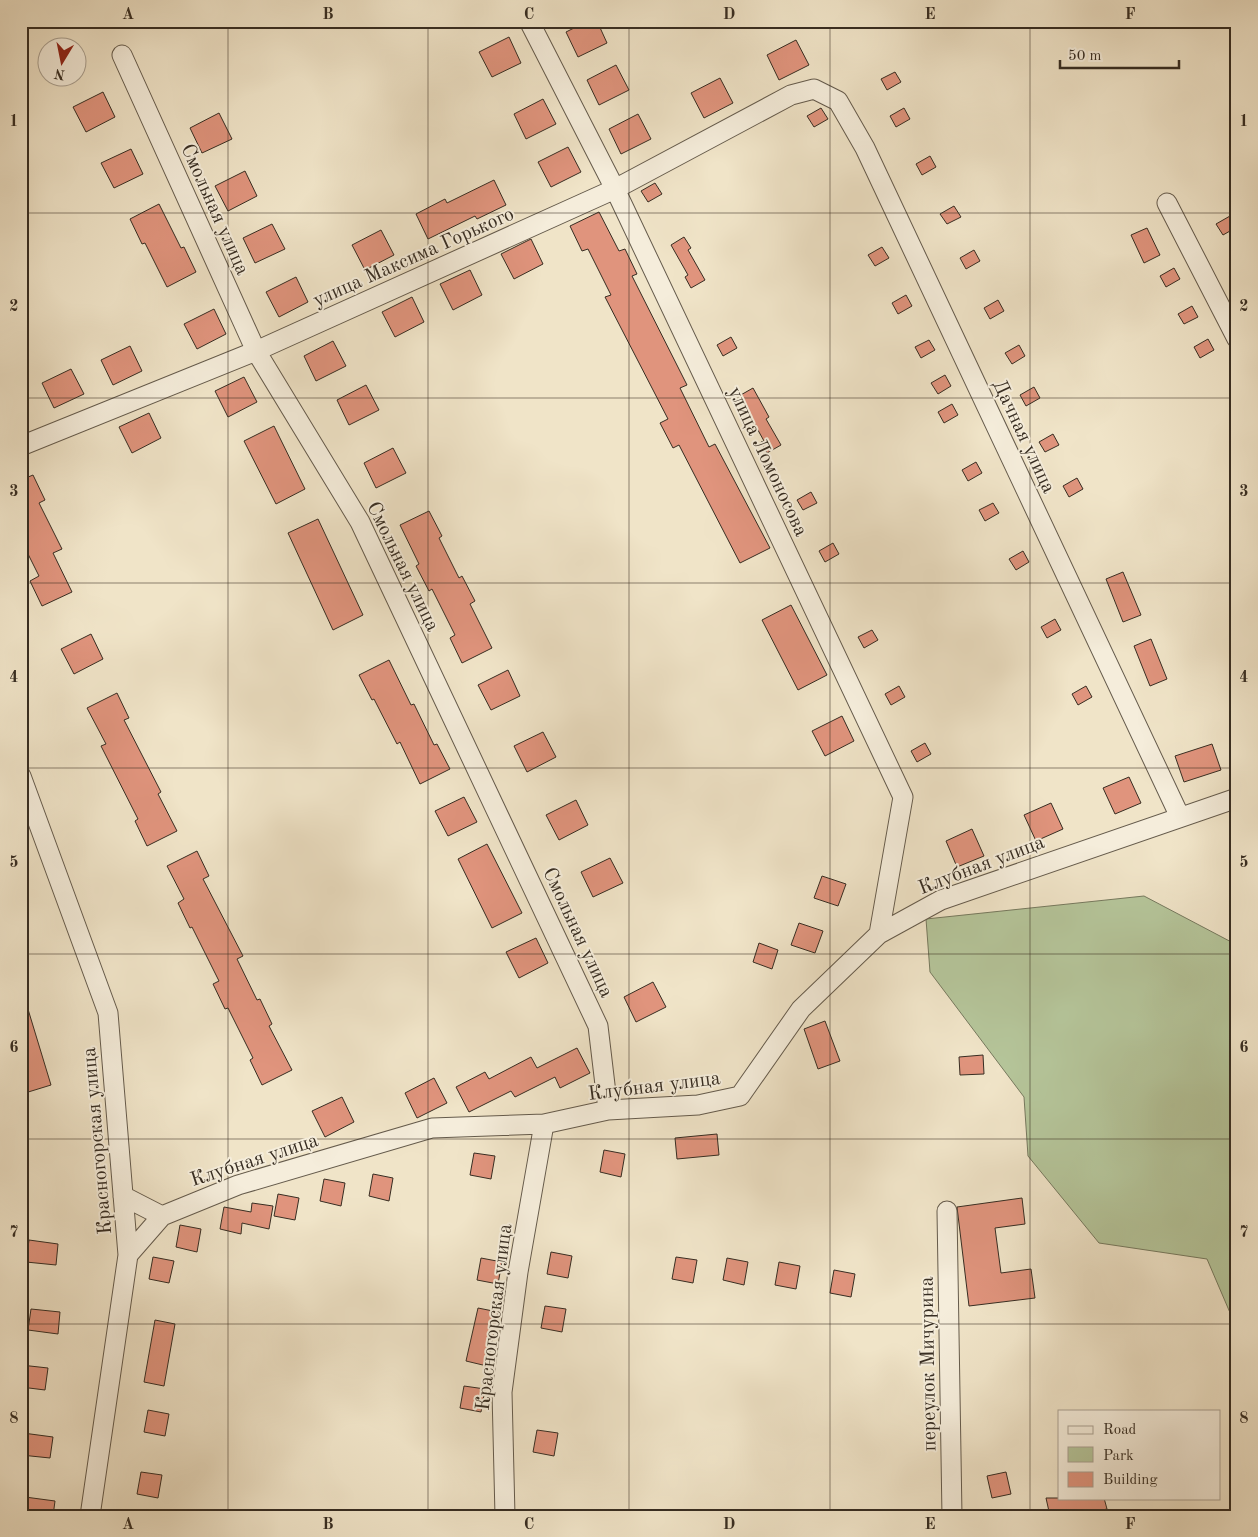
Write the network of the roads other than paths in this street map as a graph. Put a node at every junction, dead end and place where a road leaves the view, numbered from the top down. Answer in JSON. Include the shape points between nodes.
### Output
{"nodes":[{"id":1,"x":529,"y":21,"type":"edge"},
{"id":2,"x":122,"y":55,"type":"dead end"},
{"id":3,"x":814,"y":89,"type":"joint"},
{"id":4,"x":615,"y":189,"type":"junction"},
{"id":5,"x":1167,"y":202,"type":"dead end"},
{"id":6,"x":1237,"y":338,"type":"edge"},
{"id":7,"x":256,"y":351,"type":"junction"},
{"id":8,"x":21,"y":446,"type":"edge"},
{"id":9,"x":21,"y":776,"type":"edge"},
{"id":10,"x":1237,"y":798,"type":"edge"},
{"id":11,"x":1180,"y":817,"type":"junction"},
{"id":12,"x":879,"y":934,"type":"junction"},
{"id":13,"x":608,"y":1110,"type":"junction"},
{"id":14,"x":544,"y":1124,"type":"junction"},
{"id":15,"x":123,"y":1196,"type":"junction"},
{"id":16,"x":947,"y":1211,"type":"dead end"},
{"id":17,"x":162,"y":1216,"type":"junction"},
{"id":18,"x":128,"y":1255,"type":"junction"},
{"id":19,"x":90,"y":1516,"type":"edge"},
{"id":20,"x":505,"y":1516,"type":"edge"},
{"id":21,"x":952,"y":1516,"type":"edge"}],
"edges":[{"from":1,"to":4,"type":"street","name":"улица Ломоносова"},
{"from":2,"to":7,"type":"street","name":"Смольная улица"},
{"from":3,"to":4,"type":"street","name":"улица Максима Горького","via":[[791,94]]},
{"from":3,"to":11,"type":"street","name":"Дачная улица","via":[[838,102],[865,148]]},
{"from":4,"to":7,"type":"street","name":"улица Максима Горького"},
{"from":4,"to":12,"type":"street","name":"улица Ломоносова","via":[[903,797]]},
{"from":5,"to":6,"type":"street"},
{"from":7,"to":8,"type":"street","name":"улица Максима Горького"},
{"from":7,"to":13,"type":"street","name":"Смольная улица","via":[[360,522],[598,1026]]},
{"from":9,"to":15,"type":"street","name":"Красногорская улица","via":[[108,1013]]},
{"from":10,"to":11,"type":"street","name":"Клубная улица"},
{"from":11,"to":12,"type":"street","name":"Клубная улица","via":[[941,900]]},
{"from":12,"to":13,"type":"street","name":"Клубная улица","via":[[801,1009],[740,1096],[698,1106]]},
{"from":13,"to":14,"type":"street","name":"Клубная улица"},
{"from":14,"to":17,"type":"street","name":"Клубная улица","via":[[432,1128],[238,1185]]},
{"from":14,"to":20,"type":"street","name":"Красногорская улица","via":[[518,1272],[502,1392]]},
{"from":15,"to":17,"type":"street"},
{"from":15,"to":18,"type":"street","name":"Красногорская улица"},
{"from":16,"to":21,"type":"street","name":"переулок Мичурина"},
{"from":17,"to":18,"type":"street","name":"Клубная улица"},
{"from":18,"to":19,"type":"street","name":"Красногорская улица"}]}
